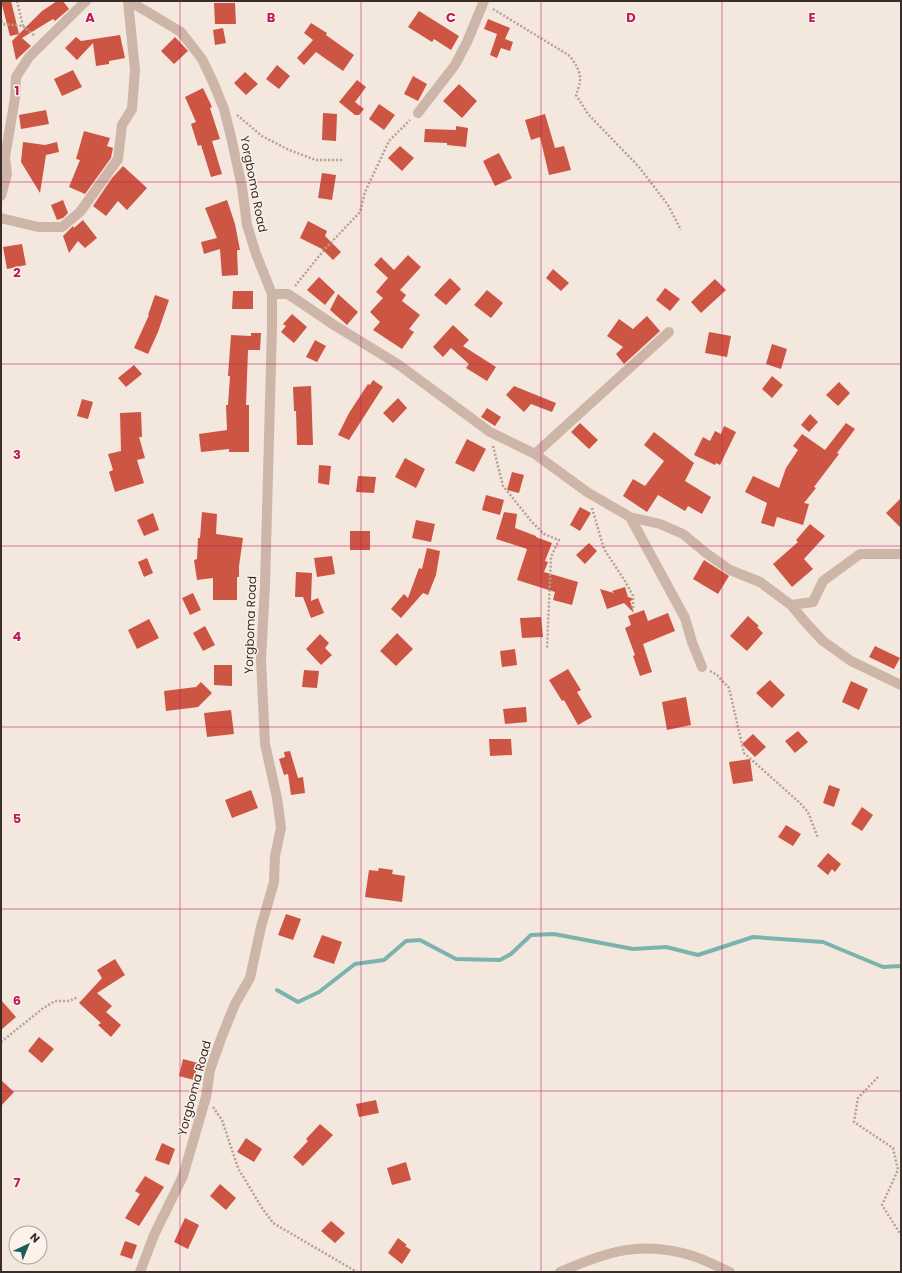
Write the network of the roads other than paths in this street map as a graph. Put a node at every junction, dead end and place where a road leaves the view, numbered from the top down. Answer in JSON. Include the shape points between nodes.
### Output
{"nodes":[{"id":1,"x":86,"y":1,"type":"edge"},
{"id":2,"x":128,"y":1,"type":"edge"},
{"id":3,"x":484,"y":2,"type":"edge"},
{"id":4,"x":418,"y":113,"type":"road end"},
{"id":5,"x":4,"y":173,"type":"edge"},
{"id":6,"x":1,"y":196,"type":"edge"},
{"id":7,"x":1,"y":218,"type":"edge"},
{"id":8,"x":272,"y":294,"type":"junction"},
{"id":9,"x":669,"y":332,"type":"dead end"},
{"id":10,"x":535,"y":454,"type":"junction"},
{"id":11,"x":630,"y":517,"type":"junction"},
{"id":12,"x":901,"y":554,"type":"edge"},
{"id":13,"x":791,"y":605,"type":"junction"},
{"id":14,"x":702,"y":667,"type":"road end"},
{"id":15,"x":901,"y":685,"type":"edge"},
{"id":16,"x":140,"y":1272,"type":"edge"},
{"id":17,"x":560,"y":1272,"type":"edge"},
{"id":18,"x":730,"y":1272,"type":"edge"}],
"edges":[{"from":1,"to":5,"type":"street","via":[[29,57],[16,76]]},
{"from":2,"to":7,"type":"street","via":[[135,70],[132,109],[122,125],[118,159],[80,212],[62,227],[38,227]]},
{"from":2,"to":8,"type":"street","name":"Yorgboma Road","via":[[181,32],[202,59],[224,109],[242,187],[247,225]]},
{"from":3,"to":4,"type":"street","via":[[455,65]]},
{"from":5,"to":6,"type":"street"},
{"from":8,"to":10,"type":"street","via":[[288,294],[399,365],[490,432]]},
{"from":8,"to":16,"type":"street","name":"Yorgboma Road","via":[[261,660],[265,744],[281,828],[275,856],[274,882],[250,978],[235,1004],[210,1070],[206,1097],[183,1176],[154,1235]]},
{"from":9,"to":10,"type":"street"},
{"from":10,"to":11,"type":"street","via":[[588,492]]},
{"from":11,"to":13,"type":"street","via":[[660,524],[683,534],[730,570],[760,582]]},
{"from":11,"to":14,"type":"street","via":[[685,618]]},
{"from":12,"to":13,"type":"street","via":[[860,554],[823,581],[813,602]]},
{"from":13,"to":15,"type":"street","via":[[823,640],[852,661]]},
{"from":17,"to":18,"type":"street","via":[[599,1256],[649,1248],[693,1256]]}]}
